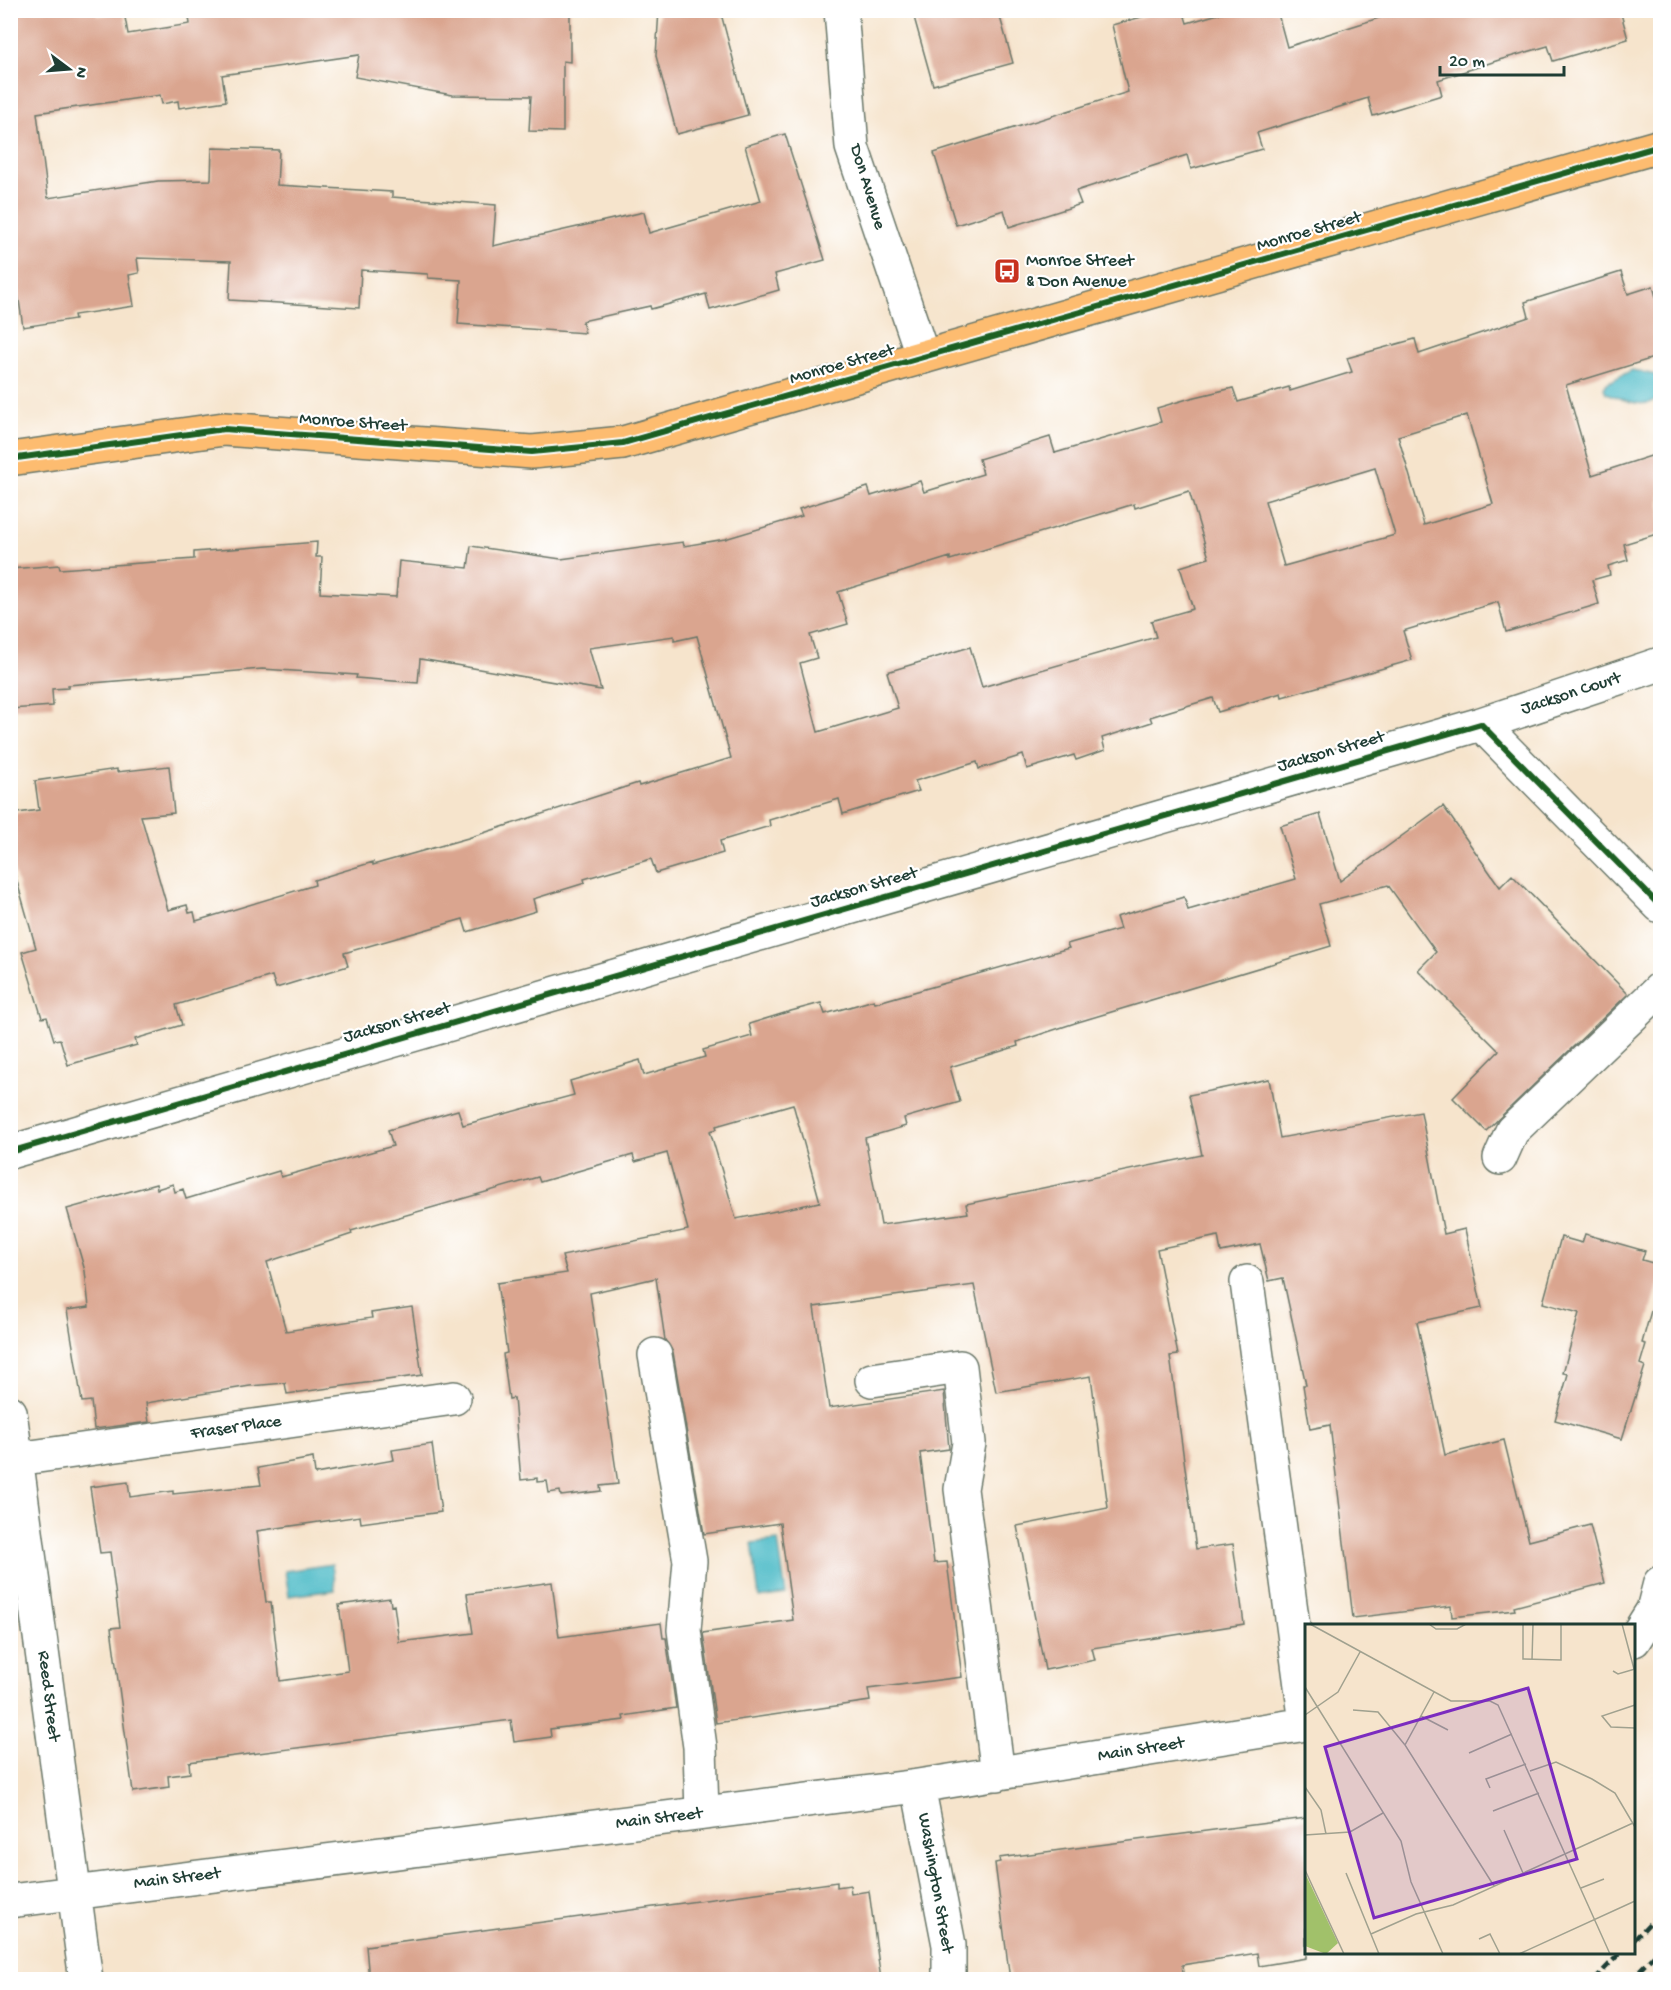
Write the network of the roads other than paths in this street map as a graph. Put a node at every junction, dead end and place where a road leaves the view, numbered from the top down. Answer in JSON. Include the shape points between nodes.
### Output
{"nodes":[{"id":1,"x":841,"y":10,"type":"edge"},
{"id":2,"x":1660,"y":147,"type":"edge"},
{"id":3,"x":923,"y":357,"type":"junction"},
{"id":4,"x":10,"y":459,"type":"edge"},
{"id":5,"x":1660,"y":664,"type":"edge"},
{"id":6,"x":1481,"y":724,"type":"junction"},
{"id":7,"x":1660,"y":906,"type":"edge"},
{"id":8,"x":1660,"y":989,"type":"edge"},
{"id":9,"x":10,"y":1152,"type":"edge"},
{"id":10,"x":1500,"y":1158,"type":"dead end"},
{"id":11,"x":1247,"y":1282,"type":"dead end"},
{"id":12,"x":655,"y":1355,"type":"dead end"},
{"id":13,"x":872,"y":1380,"type":"dead end"},
{"id":14,"x":454,"y":1398,"type":"dead end"},
{"id":15,"x":10,"y":1412,"type":"edge"},
{"id":16,"x":17,"y":1459,"type":"junction"},
{"id":17,"x":1660,"y":1583,"type":"edge"},
{"id":18,"x":1635,"y":1638,"type":"edge"},
{"id":19,"x":1305,"y":1716,"type":"edge"},
{"id":20,"x":1305,"y":1723,"type":"edge"},
{"id":21,"x":998,"y":1774,"type":"junction"},
{"id":22,"x":918,"y":1786,"type":"junction"},
{"id":23,"x":702,"y":1813,"type":"junction"},
{"id":24,"x":72,"y":1892,"type":"junction"},
{"id":25,"x":10,"y":1901,"type":"edge"},
{"id":26,"x":86,"y":1980,"type":"edge"},
{"id":27,"x":949,"y":1980,"type":"edge"}],
"edges":[{"from":1,"to":3,"type":"street","name":"Don Avenue","via":[[852,147]]},
{"from":2,"to":3,"type":"main road","name":"Monroe Street"},
{"from":3,"to":4,"type":"main road","name":"Monroe Street","via":[[623,443],[532,452],[224,429]]},
{"from":5,"to":6,"type":"street","name":"Jackson Court"},
{"from":6,"to":7,"type":"street"},
{"from":6,"to":9,"type":"street","name":"Jackson Street"},
{"from":8,"to":10,"type":"street","via":[[1512,1131]]},
{"from":11,"to":19,"type":"street"},
{"from":12,"to":23,"type":"street","via":[[690,1561],[684,1630],[699,1748]]},
{"from":13,"to":21,"type":"street","via":[[960,1367],[969,1443],[961,1489]]},
{"from":14,"to":16,"type":"street","name":"Fraser Place"},
{"from":15,"to":16,"type":"street","name":"Reed Street"},
{"from":16,"to":24,"type":"street","name":"Reed Street"},
{"from":17,"to":18,"type":"street","via":[[1653,1610]]},
{"from":20,"to":21,"type":"street","name":"Main Street"},
{"from":21,"to":22,"type":"street","name":"Main Street"},
{"from":22,"to":23,"type":"street","name":"Main Street"},
{"from":22,"to":27,"type":"street","name":"Washington Street","via":[[949,1945]]},
{"from":23,"to":24,"type":"street","name":"Main Street"},
{"from":24,"to":25,"type":"street","name":"Main Street"},
{"from":24,"to":26,"type":"street","name":"Reed Street"}]}
